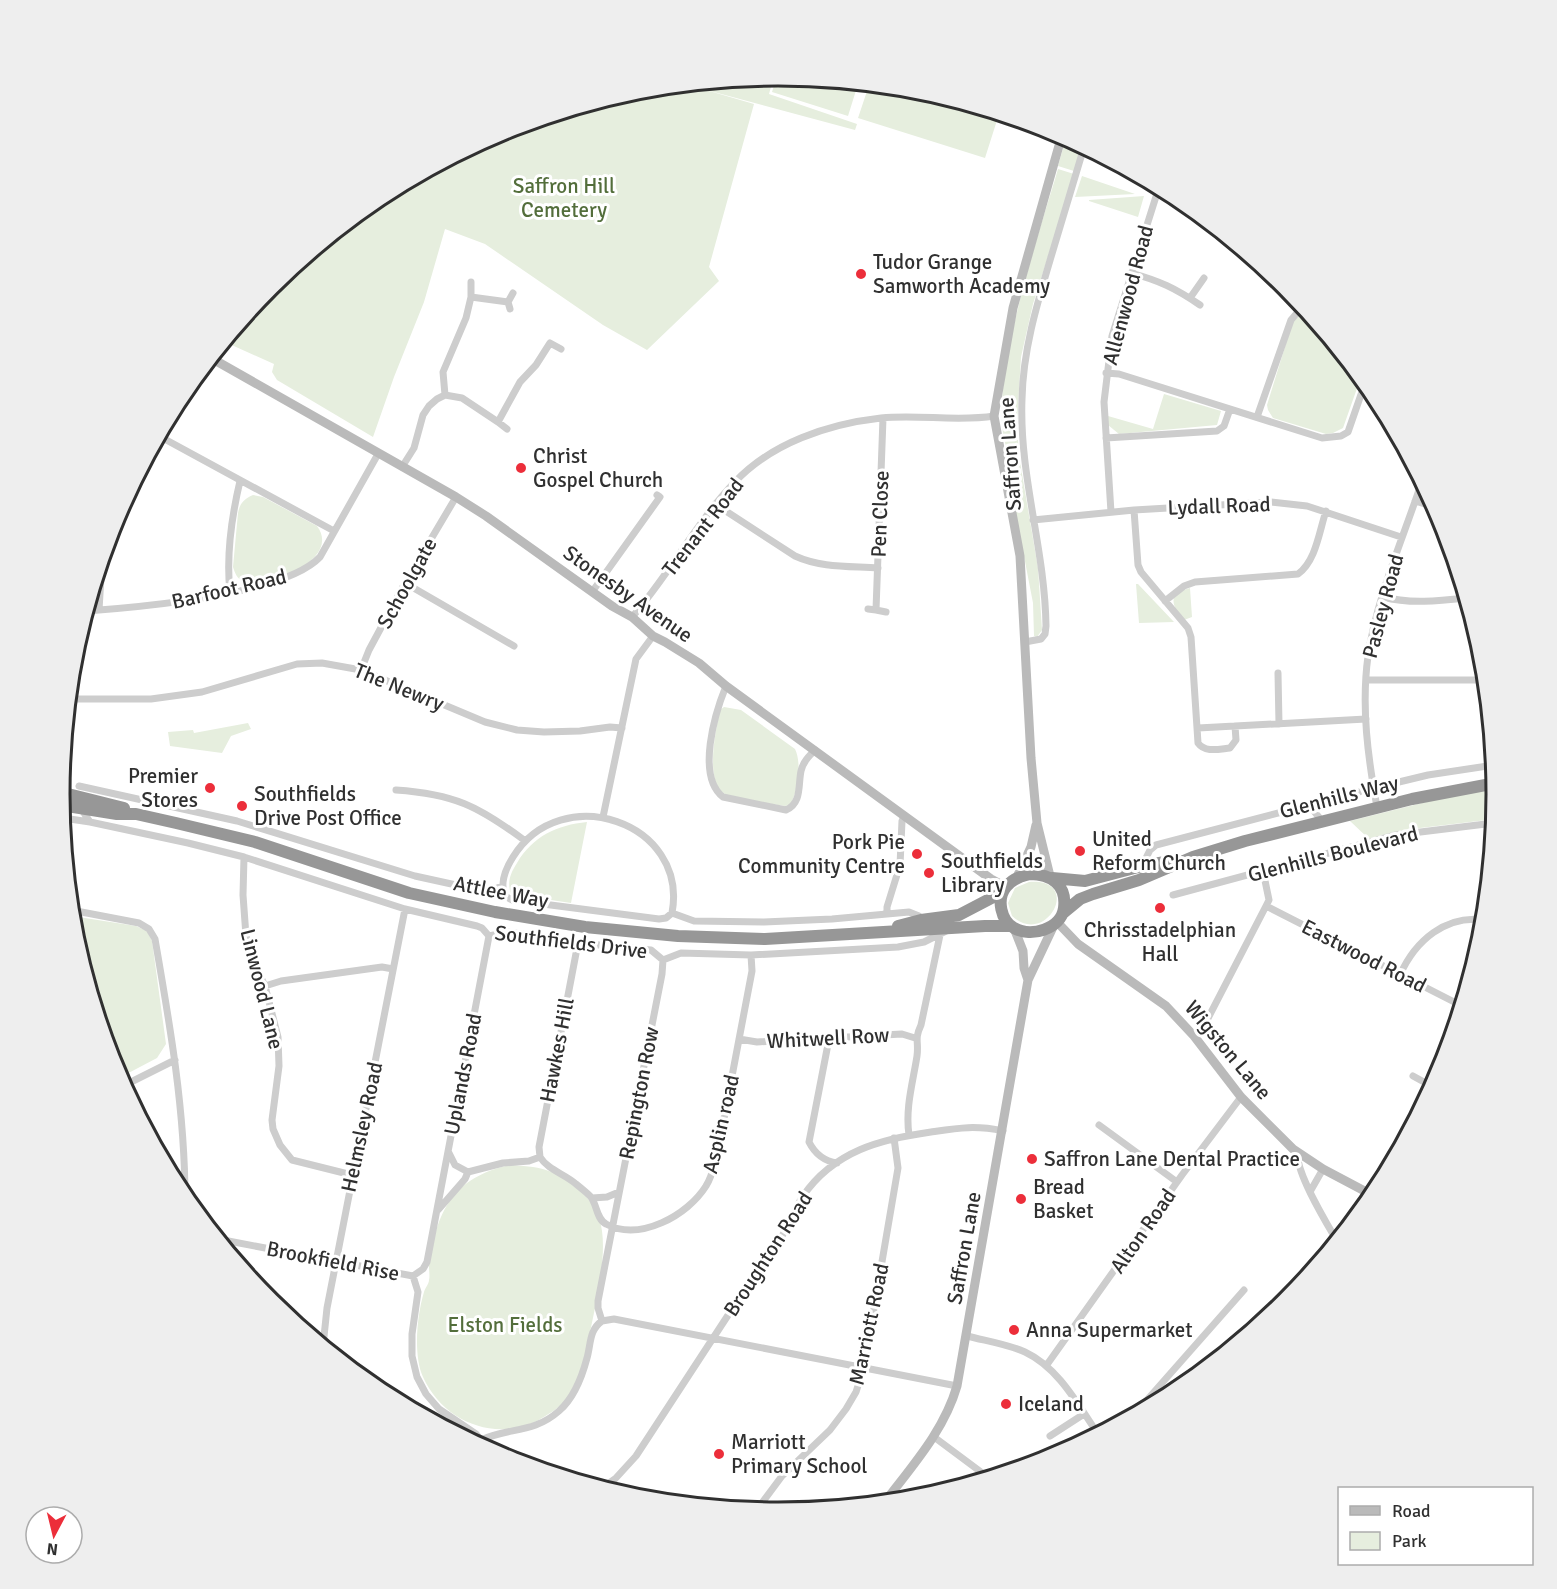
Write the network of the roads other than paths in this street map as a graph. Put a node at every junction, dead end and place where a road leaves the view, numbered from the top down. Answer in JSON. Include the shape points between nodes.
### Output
{"nodes":[{"id":1,"x":1059,"y":145,"type":"edge"},
{"id":2,"x":1082,"y":155,"type":"edge"},
{"id":3,"x":1156,"y":196,"type":"edge"},
{"id":4,"x":1131,"y":273,"type":"junction"},
{"id":5,"x":1204,"y":278,"type":"dead end"},
{"id":6,"x":471,"y":282,"type":"dead end"},
{"id":7,"x":513,"y":293,"type":"dead end"},
{"id":8,"x":471,"y":297,"type":"junction"},
{"id":9,"x":1190,"y":298,"type":"junction"},
{"id":10,"x":1200,"y":305,"type":"dead end"},
{"id":11,"x":1297,"y":313,"type":"edge"},
{"id":12,"x":561,"y":349,"type":"dead end"},
{"id":13,"x":218,"y":362,"type":"edge"},
{"id":14,"x":1106,"y":373,"type":"junction"},
{"id":15,"x":1361,"y":393,"type":"edge"},
{"id":16,"x":445,"y":395,"type":"junction"},
{"id":17,"x":1230,"y":409,"type":"junction"},
{"id":18,"x":994,"y":416,"type":"junction"},
{"id":19,"x":1257,"y":417,"type":"junction"},
{"id":20,"x":883,"y":418,"type":"junction"},
{"id":21,"x":498,"y":422,"type":"junction"},
{"id":22,"x":507,"y":429,"type":"dead end"},
{"id":23,"x":1106,"y":438,"type":"junction"},
{"id":24,"x":165,"y":440,"type":"edge"},
{"id":25,"x":378,"y":454,"type":"junction"},
{"id":26,"x":402,"y":467,"type":"junction"},
{"id":27,"x":240,"y":481,"type":"junction"},
{"id":28,"x":1418,"y":492,"type":"edge"},
{"id":29,"x":657,"y":495,"type":"dead end"},
{"id":30,"x":456,"y":497,"type":"junction"},
{"id":31,"x":1415,"y":501,"type":"junction"},
{"id":32,"x":715,"y":504,"type":"junction"},
{"id":33,"x":1423,"y":504,"type":"edge"},
{"id":34,"x":1134,"y":510,"type":"junction"},
{"id":35,"x":1111,"y":512,"type":"junction"},
{"id":36,"x":1326,"y":512,"type":"junction"},
{"id":37,"x":1033,"y":520,"type":"junction"},
{"id":38,"x":334,"y":531,"type":"junction"},
{"id":39,"x":1401,"y":537,"type":"junction"},
{"id":40,"x":878,"y":568,"type":"junction"},
{"id":41,"x":405,"y":583,"type":"junction"},
{"id":42,"x":592,"y":591,"type":"junction"},
{"id":43,"x":230,"y":592,"type":"junction"},
{"id":44,"x":100,"y":594,"type":"edge"},
{"id":45,"x":1383,"y":597,"type":"junction"},
{"id":46,"x":1458,"y":599,"type":"edge"},
{"id":47,"x":1165,"y":602,"type":"junction"},
{"id":48,"x":95,"y":610,"type":"edge"},
{"id":49,"x":99,"y":610,"type":"junction"},
{"id":50,"x":886,"y":612,"type":"dead end"},
{"id":51,"x":632,"y":617,"type":"junction"},
{"id":52,"x":653,"y":636,"type":"junction"},
{"id":53,"x":1025,"y":642,"type":"junction"},
{"id":54,"x":514,"y":646,"type":"dead end"},
{"id":55,"x":361,"y":670,"type":"junction"},
{"id":56,"x":1278,"y":674,"type":"dead end"},
{"id":57,"x":1366,"y":680,"type":"junction"},
{"id":58,"x":1477,"y":680,"type":"edge"},
{"id":59,"x":726,"y":686,"type":"junction"},
{"id":60,"x":77,"y":699,"type":"edge"},
{"id":61,"x":1366,"y":719,"type":"junction"},
{"id":62,"x":1280,"y":724,"type":"junction"},
{"id":63,"x":1235,"y":726,"type":"junction"},
{"id":64,"x":622,"y":728,"type":"junction"},
{"id":65,"x":1198,"y":728,"type":"junction"},
{"id":66,"x":814,"y":750,"type":"junction"},
{"id":67,"x":1485,"y":766,"type":"edge"},
{"id":68,"x":1486,"y":785,"type":"edge"},
{"id":69,"x":78,"y":786,"type":"dead end"},
{"id":70,"x":1374,"y":788,"type":"junction"},
{"id":71,"x":97,"y":790,"type":"junction"},
{"id":72,"x":396,"y":790,"type":"dead end"},
{"id":73,"x":1359,"y":792,"type":"dead end"},
{"id":74,"x":70,"y":797,"type":"edge"},
{"id":75,"x":82,"y":803,"type":"junction"},
{"id":76,"x":70,"y":804,"type":"edge"},
{"id":77,"x":1302,"y":806,"type":"junction"},
{"id":78,"x":1377,"y":807,"type":"junction"},
{"id":79,"x":904,"y":816,"type":"junction"},
{"id":80,"x":603,"y":817,"type":"junction"},
{"id":81,"x":71,"y":819,"type":"edge"},
{"id":82,"x":1322,"y":821,"type":"junction"},
{"id":83,"x":90,"y":822,"type":"junction"},
{"id":84,"x":1037,"y":823,"type":"junction"},
{"id":85,"x":1485,"y":824,"type":"edge"},
{"id":86,"x":524,"y":840,"type":"junction"},
{"id":87,"x":244,"y":857,"type":"junction"},
{"id":88,"x":1193,"y":857,"type":"junction"},
{"id":89,"x":1142,"y":866,"type":"junction"},
{"id":90,"x":1263,"y":871,"type":"junction"},
{"id":91,"x":1051,"y":877,"type":"junction"},
{"id":92,"x":502,"y":886,"type":"junction"},
{"id":93,"x":1008,"y":886,"type":"junction"},
{"id":94,"x":1173,"y":895,"type":"dead end"},
{"id":95,"x":1266,"y":906,"type":"junction"},
{"id":96,"x":405,"y":909,"type":"junction"},
{"id":97,"x":81,"y":912,"type":"edge"},
{"id":98,"x":672,"y":913,"type":"junction"},
{"id":99,"x":887,"y":914,"type":"junction"},
{"id":100,"x":921,"y":920,"type":"junction"},
{"id":101,"x":1058,"y":920,"type":"junction"},
{"id":102,"x":1475,"y":920,"type":"edge"},
{"id":103,"x":1013,"y":927,"type":"junction"},
{"id":104,"x":945,"y":931,"type":"junction"},
{"id":105,"x":870,"y":932,"type":"junction"},
{"id":106,"x":489,"y":936,"type":"junction"},
{"id":107,"x":578,"y":943,"type":"junction"},
{"id":108,"x":752,"y":955,"type":"junction"},
{"id":109,"x":663,"y":960,"type":"junction"},
{"id":110,"x":393,"y":969,"type":"junction"},
{"id":111,"x":1400,"y":975,"type":"junction"},
{"id":112,"x":1028,"y":980,"type":"junction"},
{"id":113,"x":265,"y":986,"type":"junction"},
{"id":114,"x":1455,"y":1003,"type":"edge"},
{"id":115,"x":1194,"y":1036,"type":"junction"},
{"id":116,"x":915,"y":1038,"type":"junction"},
{"id":117,"x":739,"y":1039,"type":"junction"},
{"id":118,"x":829,"y":1039,"type":"junction"},
{"id":119,"x":176,"y":1060,"type":"junction"},
{"id":120,"x":1413,"y":1076,"type":"dead end"},
{"id":121,"x":132,"y":1082,"type":"edge"},
{"id":122,"x":1425,"y":1083,"type":"edge"},
{"id":123,"x":1241,"y":1096,"type":"junction"},
{"id":124,"x":1099,"y":1125,"type":"dead end"},
{"id":125,"x":1003,"y":1131,"type":"junction"},
{"id":126,"x":909,"y":1135,"type":"junction"},
{"id":127,"x":894,"y":1138,"type":"junction"},
{"id":128,"x":448,"y":1150,"type":"junction"},
{"id":129,"x":1298,"y":1152,"type":"junction"},
{"id":130,"x":540,"y":1157,"type":"junction"},
{"id":131,"x":837,"y":1163,"type":"junction"},
{"id":132,"x":1323,"y":1169,"type":"junction"},
{"id":133,"x":468,"y":1172,"type":"junction"},
{"id":134,"x":352,"y":1174,"type":"junction"},
{"id":135,"x":185,"y":1179,"type":"edge"},
{"id":136,"x":1178,"y":1182,"type":"junction"},
{"id":137,"x":1311,"y":1190,"type":"junction"},
{"id":138,"x":1365,"y":1191,"type":"edge"},
{"id":139,"x":619,"y":1192,"type":"junction"},
{"id":140,"x":592,"y":1198,"type":"junction"},
{"id":141,"x":436,"y":1211,"type":"junction"},
{"id":142,"x":612,"y":1226,"type":"junction"},
{"id":143,"x":1333,"y":1234,"type":"edge"},
{"id":144,"x":230,"y":1241,"type":"edge"},
{"id":145,"x":335,"y":1263,"type":"junction"},
{"id":146,"x":413,"y":1276,"type":"junction"},
{"id":147,"x":1244,"y":1290,"type":"dead end"},
{"id":148,"x":602,"y":1321,"type":"junction"},
{"id":149,"x":967,"y":1336,"type":"junction"},
{"id":150,"x":324,"y":1337,"type":"edge"},
{"id":151,"x":714,"y":1338,"type":"junction"},
{"id":152,"x":1046,"y":1366,"type":"junction"},
{"id":153,"x":864,"y":1367,"type":"junction"},
{"id":154,"x":957,"y":1386,"type":"junction"},
{"id":155,"x":1148,"y":1398,"type":"edge"},
{"id":156,"x":1084,"y":1414,"type":"junction"},
{"id":157,"x":1094,"y":1428,"type":"edge"},
{"id":158,"x":476,"y":1434,"type":"edge"},
{"id":159,"x":1050,"y":1436,"type":"dead end"},
{"id":160,"x":934,"y":1437,"type":"junction"},
{"id":161,"x":487,"y":1439,"type":"edge"},
{"id":162,"x":981,"y":1472,"type":"edge"},
{"id":163,"x":611,"y":1482,"type":"edge"},
{"id":164,"x":893,"y":1493,"type":"edge"},
{"id":165,"x":763,"y":1502,"type":"edge"}],
"edges":[{"from":1,"to":18,"type":"main road","name":"Saffron Lane","via":[[1013,308]]},
{"from":2,"to":37,"type":"street","name":"Saffron Lane","via":[[1030,328],[1025,362],[1022,424]]},
{"from":3,"to":4,"type":"street","name":"Allenwood Road"},
{"from":4,"to":9,"type":"street","via":[[1160,281]]},
{"from":4,"to":14,"type":"street","name":"Allenwood Road","via":[[1112,336]]},
{"from":5,"to":9,"type":"street"},
{"from":6,"to":8,"type":"street"},
{"from":7,"to":8,"type":"street","via":[[509,306]]},
{"from":8,"to":16,"type":"street","via":[[443,372]]},
{"from":9,"to":10,"type":"street"},
{"from":11,"to":19,"type":"street","via":[[1291,320]]},
{"from":12,"to":21,"type":"street","via":[[550,343],[520,382]]},
{"from":13,"to":25,"type":"main road","name":"Stonesby Avenue"},
{"from":14,"to":17,"type":"street"},
{"from":14,"to":23,"type":"street","name":"Allenwood Road"},
{"from":15,"to":19,"type":"street","via":[[1348,432],[1341,436],[1323,438]]},
{"from":16,"to":21,"type":"street","via":[[462,398]]},
{"from":16,"to":26,"type":"street","via":[[423,415],[414,448]]},
{"from":17,"to":19,"type":"street"},
{"from":17,"to":23,"type":"street","via":[[1224,426],[1216,430]]},
{"from":18,"to":20,"type":"street","name":"Trenant Road"},
{"from":18,"to":53,"type":"main road","name":"Saffron Lane","via":[[1020,556]]},
{"from":20,"to":32,"type":"street","name":"Trenant Road","via":[[815,432],[784,446],[735,482]]},
{"from":20,"to":40,"type":"street","name":"Pen Close"},
{"from":21,"to":22,"type":"street"},
{"from":23,"to":35,"type":"street","name":"Allenwood Road"},
{"from":24,"to":27,"type":"street"},
{"from":25,"to":26,"type":"main road","name":"Stonesby Avenue"},
{"from":25,"to":38,"type":"street","name":"Barfoot Road"},
{"from":26,"to":30,"type":"main road","name":"Stonesby Avenue"},
{"from":27,"to":38,"type":"street"},
{"from":27,"to":43,"type":"street","via":[[232,531]]},
{"from":28,"to":31,"type":"street","name":"Pasley Road"},
{"from":29,"to":42,"type":"street","via":[[660,497]]},
{"from":30,"to":41,"type":"street","name":"Schoolgate"},
{"from":30,"to":42,"type":"main road","name":"Stonesby Avenue"},
{"from":31,"to":33,"type":"street"},
{"from":31,"to":39,"type":"street","name":"Pasley Road"},
{"from":32,"to":40,"type":"street","via":[[807,562]]},
{"from":32,"to":51,"type":"street","name":"Trenant Road"},
{"from":34,"to":35,"type":"street","name":"Lydall Road"},
{"from":34,"to":36,"type":"street","name":"Lydall Road","via":[[1271,502]]},
{"from":34,"to":47,"type":"street","via":[[1138,565]]},
{"from":35,"to":37,"type":"street","name":"Lydall Road"},
{"from":36,"to":39,"type":"street","name":"Lydall Road"},
{"from":36,"to":47,"type":"street","via":[[1311,559],[1298,574],[1195,582]]},
{"from":37,"to":53,"type":"street","name":"Saffron Lane","via":[[1044,581],[1046,631],[1038,641]]},
{"from":38,"to":43,"type":"street","name":"Barfoot Road","via":[[320,558],[302,571]]},
{"from":39,"to":45,"type":"street","name":"Pasley Road"},
{"from":40,"to":50,"type":"street","name":"Pen Close","via":[[872,610]]},
{"from":41,"to":54,"type":"street"},
{"from":41,"to":55,"type":"street","name":"Schoolgate"},
{"from":42,"to":51,"type":"main road","name":"Stonesby Avenue"},
{"from":43,"to":49,"type":"street","name":"Barfoot Road","via":[[184,602]]},
{"from":44,"to":49,"type":"street"},
{"from":45,"to":46,"type":"street"},
{"from":45,"to":57,"type":"street","name":"Pasley Road","via":[[1372,635]]},
{"from":47,"to":65,"type":"street","via":[[1191,637]]},
{"from":48,"to":49,"type":"street","name":"Barfoot Road"},
{"from":51,"to":52,"type":"main road","name":"Stonesby Avenue"},
{"from":52,"to":59,"type":"main road","name":"Stonesby Avenue","via":[[699,663]]},
{"from":52,"to":64,"type":"street","via":[[636,659]]},
{"from":53,"to":84,"type":"main road","name":"Saffron Lane"},
{"from":55,"to":60,"type":"street","name":"The Newry","via":[[322,663],[297,664],[202,692],[151,699]]},
{"from":55,"to":64,"type":"street","name":"The Newry","via":[[486,722],[517,730]]},
{"from":56,"to":62,"type":"street"},
{"from":57,"to":58,"type":"street"},
{"from":57,"to":61,"type":"street","name":"Pasley Road"},
{"from":59,"to":66,"type":"main road","name":"Stonesby Avenue"},
{"from":59,"to":66,"type":"street","via":[[717,709],[710,752],[712,781],[723,797],[786,810],[793,807],[804,763]]},
{"from":61,"to":62,"type":"street"},
{"from":61,"to":70,"type":"street","name":"Pasley Road"},
{"from":62,"to":63,"type":"street"},
{"from":63,"to":65,"type":"street"},
{"from":63,"to":65,"type":"street","via":[[1232,747],[1208,750],[1198,743]]},
{"from":64,"to":80,"type":"street"},
{"from":66,"to":79,"type":"main road","name":"Stonesby Avenue"},
{"from":67,"to":70,"type":"street"},
{"from":68,"to":78,"type":"highway","name":"Glenhills Way"},
{"from":69,"to":71,"type":"street","name":"Southfields Drive"},
{"from":70,"to":78,"type":"street","name":"Pasley Road"},
{"from":71,"to":75,"type":"street"},
{"from":71,"to":92,"type":"street","name":"Southfields Drive","via":[[244,823],[415,876],[488,892]]},
{"from":72,"to":86,"type":"street","via":[[426,792],[463,802],[493,817]]},
{"from":73,"to":77,"type":"street"},
{"from":74,"to":75,"type":"highway","name":"Attlee Way"},
{"from":75,"to":76,"type":"highway","name":"Attlee Way"},
{"from":75,"to":83,"type":"street"},
{"from":75,"to":105,"type":"highway","name":"Attlee Way","via":[[117,814],[136,814],[255,842],[408,893],[540,921],[678,936],[765,939]]},
{"from":77,"to":82,"type":"street","name":"Glenhills Boulevard","via":[[1313,810]]},
{"from":77,"to":89,"type":"street","via":[[1156,845]]},
{"from":78,"to":82,"type":"highway","name":"Glenhills Way"},
{"from":79,"to":93,"type":"main road","name":"Stonesby Avenue","via":[[991,879]]},
{"from":79,"to":99,"type":"street","via":[[900,865]]},
{"from":80,"to":86,"type":"street","via":[[561,820]]},
{"from":80,"to":98,"type":"street","via":[[633,829],[660,855],[672,885]]},
{"from":81,"to":83,"type":"street","name":"Southfields Drive"},
{"from":82,"to":88,"type":"highway","name":"Glenhills Way"},
{"from":83,"to":87,"type":"street","name":"Southfields Drive"},
{"from":84,"to":91,"type":"main road","name":"Saffron Lane"},
{"from":84,"to":93,"type":"main road","name":"Saffron Lane","via":[[1031,847]]},
{"from":85,"to":90,"type":"street","name":"Glenhills Boulevard","via":[[1396,836]]},
{"from":86,"to":92,"type":"street","via":[[510,861]]},
{"from":87,"to":96,"type":"street","name":"Southfields Drive"},
{"from":87,"to":113,"type":"street","name":"Linwood Lane","via":[[245,926]]},
{"from":88,"to":89,"type":"highway","name":"Glenhills Way"},
{"from":88,"to":101,"type":"highway","name":"Glenhills Way","via":[[1080,899]]},
{"from":89,"to":91,"type":"highway","name":"Glenhills Way","via":[[1085,881]]},
{"from":90,"to":94,"type":"street","name":"Glenhills Boulevard"},
{"from":90,"to":95,"type":"street","via":[[1269,900]]},
{"from":91,"to":93,"type":"highway","via":[[1030,874]]},
{"from":91,"to":101,"type":"highway","via":[[1063,895]]},
{"from":92,"to":98,"type":"street","name":"Southfields Drive","via":[[505,896],[512,900],[659,919]]},
{"from":93,"to":100,"type":"highway","name":"Attlee Way","via":[[959,915]]},
{"from":93,"to":103,"type":"highway","via":[[1001,907]]},
{"from":95,"to":111,"type":"street","name":"Eastwood Road"},
{"from":95,"to":115,"type":"street","via":[[1204,1026]]},
{"from":96,"to":106,"type":"street","name":"Southfields Drive","via":[[477,926]]},
{"from":96,"to":110,"type":"street","name":"Helmsley Road"},
{"from":97,"to":119,"type":"street","via":[[139,923],[149,929],[155,939]]},
{"from":98,"to":99,"type":"street","name":"Southfields Drive","via":[[694,921],[832,919]]},
{"from":99,"to":100,"type":"street","name":"Southfields Drive","via":[[909,912]]},
{"from":100,"to":105,"type":"highway","name":"Attlee Way"},
{"from":101,"to":103,"type":"highway","via":[[1035,932]]},
{"from":101,"to":112,"type":"main road","name":"Saffron Lane"},
{"from":101,"to":115,"type":"main road","name":"Wigston Lane","via":[[1078,944],[1166,1006]]},
{"from":102,"to":111,"type":"street","via":[[1443,926],[1427,937],[1414,950]]},
{"from":103,"to":104,"type":"highway","name":"Attlee Way"},
{"from":103,"to":112,"type":"main road","name":"Saffron Lane","via":[[1023,951]]},
{"from":104,"to":105,"type":"highway","name":"Attlee Way"},
{"from":104,"to":108,"type":"street","name":"Southfields Drive","via":[[924,942],[898,947]]},
{"from":104,"to":116,"type":"street","via":[[936,948]]},
{"from":106,"to":107,"type":"street","name":"Southfields Drive","via":[[508,932]]},
{"from":106,"to":128,"type":"street","name":"Uplands Road"},
{"from":107,"to":109,"type":"street","name":"Southfields Drive","via":[[651,950]]},
{"from":107,"to":130,"type":"street","name":"Hawkes Hill"},
{"from":108,"to":109,"type":"street","name":"Southfields Drive","via":[[681,952]]},
{"from":108,"to":117,"type":"street","name":"Asplin road"},
{"from":109,"to":139,"type":"street","name":"Repington Row"},
{"from":110,"to":113,"type":"street","via":[[382,967]]},
{"from":110,"to":134,"type":"street","name":"Helmsley Road"},
{"from":111,"to":114,"type":"street","name":"Eastwood Road"},
{"from":112,"to":125,"type":"main road","name":"Saffron Lane"},
{"from":113,"to":134,"type":"street","name":"Linwood Lane","via":[[279,1050],[272,1120],[276,1138],[292,1160]]},
{"from":115,"to":123,"type":"main road","name":"Wigston Lane"},
{"from":116,"to":118,"type":"street","name":"Whitwell Row","via":[[902,1034]]},
{"from":116,"to":126,"type":"street"},
{"from":117,"to":118,"type":"street","name":"Whitwell Row"},
{"from":117,"to":142,"type":"street","name":"Asplin road","via":[[717,1155],[707,1185],[692,1204],[667,1221],[637,1229]]},
{"from":118,"to":131,"type":"street","via":[[809,1142],[818,1155]]},
{"from":119,"to":121,"type":"street"},
{"from":119,"to":135,"type":"street"},
{"from":120,"to":122,"type":"street"},
{"from":123,"to":129,"type":"main road","name":"Wigston Lane"},
{"from":123,"to":136,"type":"street","name":"Alton Road"},
{"from":124,"to":136,"type":"street"},
{"from":125,"to":126,"type":"street","name":"Broughton Road","via":[[973,1126]]},
{"from":125,"to":149,"type":"main road","name":"Saffron Lane"},
{"from":126,"to":127,"type":"street","name":"Broughton Road"},
{"from":127,"to":131,"type":"street","name":"Broughton Road","via":[[862,1148]]},
{"from":127,"to":153,"type":"street","name":"Marriott Road","via":[[898,1168]]},
{"from":128,"to":133,"type":"street","via":[[451,1161]]},
{"from":128,"to":141,"type":"street","name":"Uplands Road"},
{"from":129,"to":132,"type":"main road","name":"Wigston Lane"},
{"from":129,"to":137,"type":"street"},
{"from":130,"to":133,"type":"street"},
{"from":130,"to":140,"type":"street"},
{"from":131,"to":151,"type":"street","name":"Broughton Road","via":[[804,1195],[771,1255]]},
{"from":132,"to":137,"type":"street"},
{"from":132,"to":138,"type":"main road","name":"Wigston Lane"},
{"from":133,"to":141,"type":"street"},
{"from":134,"to":145,"type":"street","name":"Helmsley Road"},
{"from":136,"to":152,"type":"street","name":"Alton Road"},
{"from":137,"to":143,"type":"street"},
{"from":139,"to":140,"type":"street"},
{"from":139,"to":142,"type":"street","name":"Repington Row"},
{"from":140,"to":142,"type":"street","via":[[601,1220]]},
{"from":141,"to":146,"type":"street","via":[[427,1262]]},
{"from":142,"to":148,"type":"street","via":[[598,1301]]},
{"from":144,"to":145,"type":"street","name":"Brookfield Rise"},
{"from":145,"to":146,"type":"street","name":"Brookfield Rise"},
{"from":145,"to":150,"type":"street","name":"Helmsley Road"},
{"from":146,"to":158,"type":"street","via":[[418,1292],[412,1334],[417,1377],[439,1409]]},
{"from":147,"to":155,"type":"street"},
{"from":148,"to":151,"type":"street","via":[[614,1319]]},
{"from":148,"to":161,"type":"street","via":[[592,1334],[579,1383],[561,1410],[544,1423]]},
{"from":149,"to":152,"type":"street","via":[[1019,1350]]},
{"from":149,"to":154,"type":"main road","name":"Saffron Lane"},
{"from":151,"to":153,"type":"street"},
{"from":151,"to":163,"type":"street","name":"Broughton Road","via":[[636,1456]]},
{"from":152,"to":156,"type":"street"},
{"from":153,"to":154,"type":"street"},
{"from":153,"to":165,"type":"street","name":"Marriott Road","via":[[846,1409]]},
{"from":154,"to":160,"type":"main road","name":"Saffron Lane"},
{"from":156,"to":157,"type":"street"},
{"from":156,"to":159,"type":"street"},
{"from":160,"to":162,"type":"street"},
{"from":160,"to":164,"type":"main road","name":"Saffron Lane"}]}
